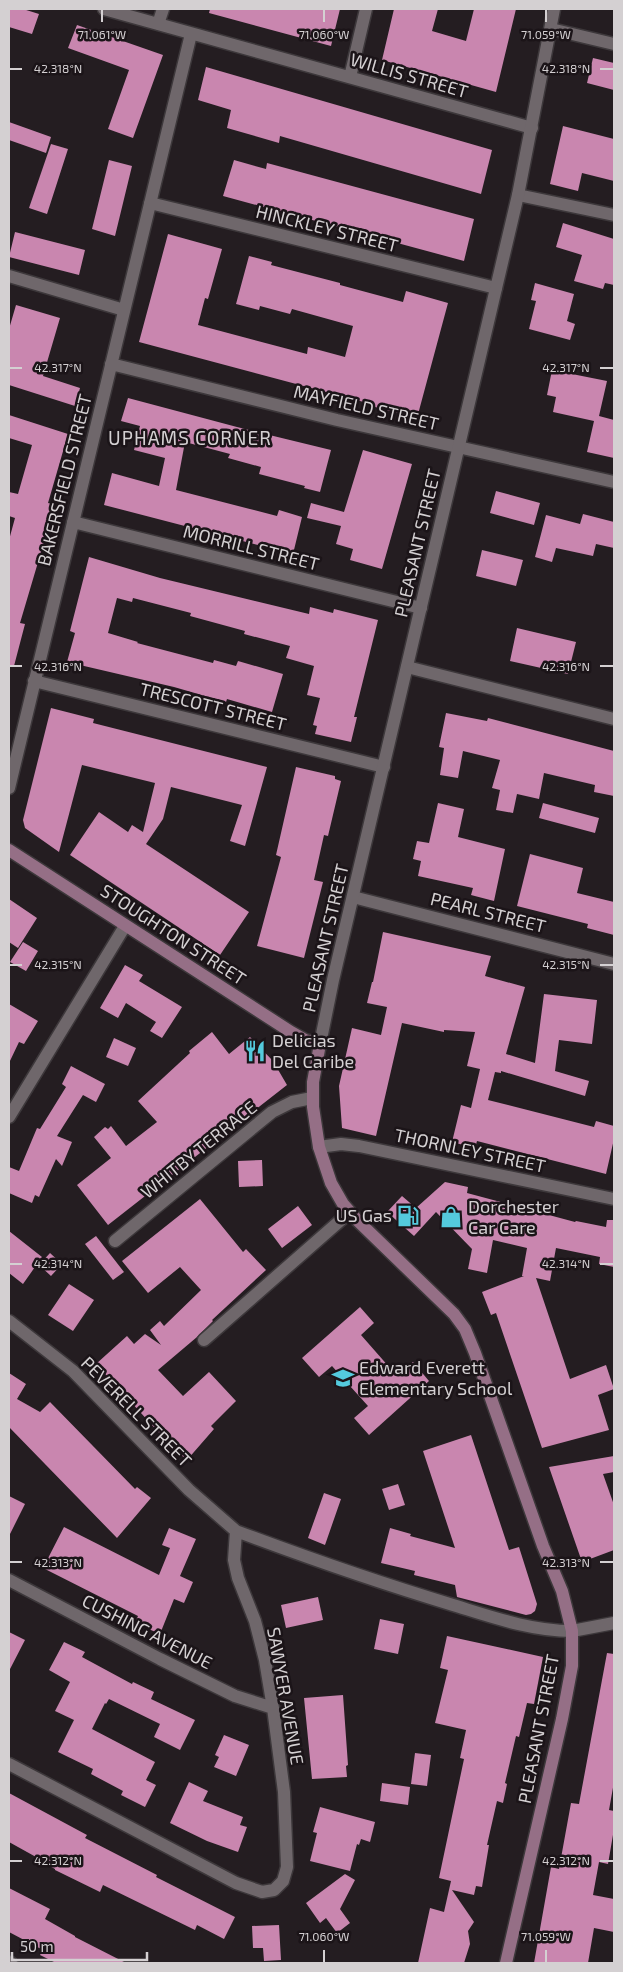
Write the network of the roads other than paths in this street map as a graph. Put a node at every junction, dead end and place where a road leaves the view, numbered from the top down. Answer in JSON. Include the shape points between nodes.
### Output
{"nodes":[{"id":1,"x":104,"y":9,"type":"edge"},
{"id":2,"x":163,"y":9,"type":"edge"},
{"id":3,"x":366,"y":9,"type":"edge"},
{"id":4,"x":554,"y":9,"type":"edge"},
{"id":5,"x":158,"y":24,"type":"junction"},
{"id":6,"x":551,"y":29,"type":"junction"},
{"id":7,"x":191,"y":34,"type":"junction"},
{"id":8,"x":614,"y":44,"type":"edge"},
{"id":9,"x":350,"y":78,"type":"junction"},
{"id":10,"x":532,"y":128,"type":"junction"},
{"id":11,"x":518,"y":194,"type":"junction"},
{"id":12,"x":150,"y":203,"type":"junction"},
{"id":13,"x":614,"y":215,"type":"edge"},
{"id":14,"x":9,"y":276,"type":"edge"},
{"id":15,"x":496,"y":288,"type":"junction"},
{"id":16,"x":124,"y":310,"type":"junction"},
{"id":17,"x":111,"y":364,"type":"junction"},
{"id":18,"x":458,"y":448,"type":"junction"},
{"id":19,"x":614,"y":482,"type":"edge"},
{"id":20,"x":73,"y":522,"type":"junction"},
{"id":21,"x":421,"y":608,"type":"junction"},
{"id":22,"x":407,"y":667,"type":"junction"},
{"id":23,"x":34,"y":681,"type":"junction"},
{"id":24,"x":614,"y":719,"type":"edge"},
{"id":25,"x":384,"y":767,"type":"junction"},
{"id":26,"x":9,"y":788,"type":"edge"},
{"id":27,"x":9,"y":850,"type":"edge"},
{"id":28,"x":353,"y":897,"type":"junction"},
{"id":29,"x":125,"y":926,"type":"junction"},
{"id":30,"x":614,"y":964,"type":"edge"},
{"id":31,"x":320,"y":1044,"type":"junction"},
{"id":32,"x":312,"y":1098,"type":"junction"},
{"id":33,"x":9,"y":1117,"type":"edge"},
{"id":34,"x":319,"y":1147,"type":"junction"},
{"id":35,"x":614,"y":1199,"type":"edge"},
{"id":36,"x":350,"y":1212,"type":"junction"},
{"id":37,"x":115,"y":1241,"type":"dead end"},
{"id":38,"x":9,"y":1321,"type":"edge"},
{"id":39,"x":204,"y":1340,"type":"dead end"},
{"id":40,"x":236,"y":1531,"type":"junction"},
{"id":41,"x":9,"y":1580,"type":"edge"},
{"id":42,"x":614,"y":1623,"type":"edge"},
{"id":43,"x":572,"y":1631,"type":"junction"},
{"id":44,"x":273,"y":1708,"type":"junction"},
{"id":45,"x":9,"y":1764,"type":"edge"},
{"id":46,"x":506,"y":1963,"type":"edge"}],
"edges":[{"from":1,"to":5,"type":"street","name":"WILLIS STREET"},
{"from":2,"to":5,"type":"street"},
{"from":3,"to":9,"type":"street"},
{"from":4,"to":6,"type":"street","name":"PLEASANT STREET"},
{"from":5,"to":7,"type":"street","name":"WILLIS STREET"},
{"from":6,"to":8,"type":"street"},
{"from":6,"to":10,"type":"street","name":"PLEASANT STREET"},
{"from":7,"to":9,"type":"street","name":"WILLIS STREET"},
{"from":7,"to":12,"type":"street","name":"BAKERSFIELD STREET"},
{"from":9,"to":10,"type":"street","name":"WILLIS STREET"},
{"from":10,"to":11,"type":"street","name":"PLEASANT STREET"},
{"from":11,"to":13,"type":"street"},
{"from":11,"to":15,"type":"street","name":"PLEASANT STREET"},
{"from":12,"to":15,"type":"street","name":"HINCKLEY STREET"},
{"from":12,"to":16,"type":"street","name":"BAKERSFIELD STREET"},
{"from":14,"to":16,"type":"street"},
{"from":15,"to":18,"type":"street","name":"PLEASANT STREET"},
{"from":16,"to":17,"type":"street","name":"BAKERSFIELD STREET"},
{"from":17,"to":18,"type":"street","name":"MAYFIELD STREET"},
{"from":17,"to":20,"type":"street","name":"BAKERSFIELD STREET"},
{"from":18,"to":19,"type":"street","name":"MAYFIELD STREET"},
{"from":18,"to":21,"type":"street","name":"PLEASANT STREET"},
{"from":20,"to":21,"type":"street","name":"MORRILL STREET"},
{"from":20,"to":23,"type":"street","name":"BAKERSFIELD STREET"},
{"from":21,"to":22,"type":"street","name":"PLEASANT STREET"},
{"from":22,"to":24,"type":"street"},
{"from":22,"to":25,"type":"street","name":"PLEASANT STREET"},
{"from":23,"to":25,"type":"street","name":"TRESCOTT STREET"},
{"from":23,"to":26,"type":"street","name":"BAKERSFIELD STREET"},
{"from":25,"to":28,"type":"street","name":"PLEASANT STREET"},
{"from":27,"to":29,"type":"main road","name":"STOUGHTON STREET"},
{"from":28,"to":30,"type":"street","name":"PEARL STREET"},
{"from":28,"to":31,"type":"street","name":"PLEASANT STREET"},
{"from":29,"to":31,"type":"main road","name":"STOUGHTON STREET","via":[[298,1036]]},
{"from":29,"to":33,"type":"street"},
{"from":31,"to":32,"type":"main road","name":"PLEASANT STREET"},
{"from":32,"to":34,"type":"main road","name":"PLEASANT STREET"},
{"from":32,"to":37,"type":"street","name":"WHITBY TERRACE","via":[[292,1102],[272,1112]]},
{"from":34,"to":35,"type":"street","name":"THORNLEY STREET","via":[[332,1144],[359,1146]]},
{"from":34,"to":36,"type":"main road","name":"PLEASANT STREET","via":[[331,1183]]},
{"from":36,"to":39,"type":"street"},
{"from":36,"to":43,"type":"main road","name":"PLEASANT STREET","via":[[454,1314],[465,1329],[562,1591]]},
{"from":38,"to":40,"type":"street","name":"PEVERELL STREET","via":[[73,1371],[189,1490]]},
{"from":40,"to":43,"type":"street","via":[[424,1596],[514,1623]]},
{"from":40,"to":44,"type":"street","name":"SAWYER AVENUE","via":[[234,1560],[255,1621]]},
{"from":41,"to":44,"type":"street","name":"CUSHING AVENUE","via":[[235,1696]]},
{"from":42,"to":43,"type":"street"},
{"from":43,"to":46,"type":"main road","name":"PLEASANT STREET","via":[[572,1666],[564,1710]]},
{"from":44,"to":45,"type":"street","name":"SAWYER AVENUE","via":[[287,1839],[287,1867],[283,1881],[274,1890],[262,1892],[236,1884]]}]}
